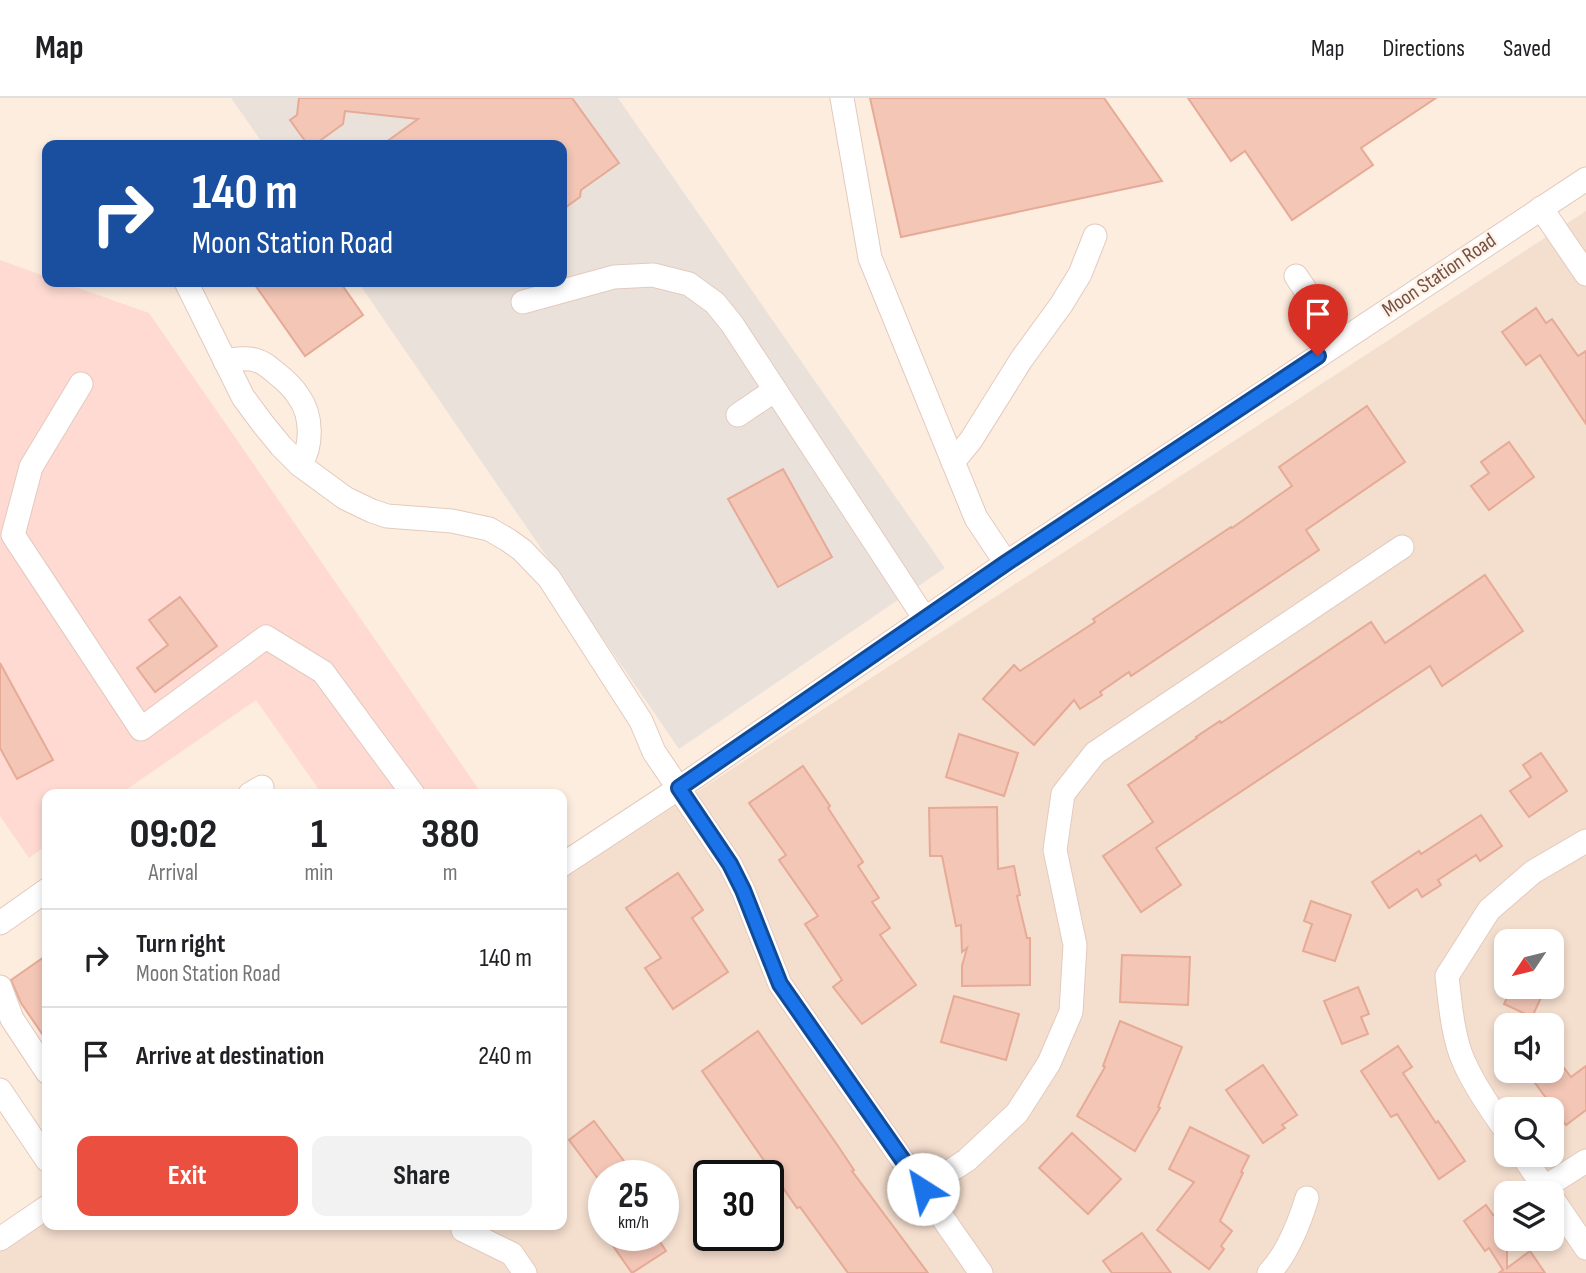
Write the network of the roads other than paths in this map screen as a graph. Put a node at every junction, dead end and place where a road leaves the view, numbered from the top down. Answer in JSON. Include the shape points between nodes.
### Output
{"nodes":[{"id":1,"x":842,"y":98,"type":"edge"},
{"id":2,"x":1586,"y":179,"type":"edge"},
{"id":3,"x":1541,"y":208,"type":"junction"},
{"id":4,"x":1096,"y":236,"type":"dead end"},
{"id":5,"x":1586,"y":274,"type":"edge"},
{"id":6,"x":1296,"y":276,"type":"dead end"},
{"id":7,"x":188,"y":287,"type":"edge"},
{"id":8,"x":523,"y":302,"type":"dead end"},
{"id":9,"x":1340,"y":341,"type":"junction"},
{"id":10,"x":225,"y":360,"type":"junction"},
{"id":11,"x":81,"y":384,"type":"dead end"},
{"id":12,"x":775,"y":390,"type":"junction"},
{"id":13,"x":738,"y":415,"type":"dead end"},
{"id":14,"x":953,"y":462,"type":"junction"},
{"id":15,"x":300,"y":465,"type":"junction"},
{"id":16,"x":7,"y":539,"type":"edge"},
{"id":17,"x":1402,"y":547,"type":"dead end"},
{"id":18,"x":1006,"y":563,"type":"junction"},
{"id":19,"x":925,"y":619,"type":"junction"},
{"id":20,"x":679,"y":788,"type":"junction"},
{"id":21,"x":409,"y":789,"type":"edge"},
{"id":22,"x":1586,"y":841,"type":"edge"},
{"id":23,"x":567,"y":862,"type":"edge"},
{"id":24,"x":42,"y":894,"type":"edge"},
{"id":25,"x":0,"y":923,"type":"edge"},
{"id":26,"x":0,"y":987,"type":"edge"},
{"id":27,"x":6,"y":1024,"type":"edge"},
{"id":28,"x":42,"y":1066,"type":"edge"},
{"id":29,"x":3,"y":1101,"type":"edge"},
{"id":30,"x":1494,"y":1113,"type":"edge"},
{"id":31,"x":42,"y":1153,"type":"edge"},
{"id":32,"x":1586,"y":1161,"type":"edge"},
{"id":33,"x":1563,"y":1181,"type":"edge"},
{"id":34,"x":923,"y":1189,"type":"junction"},
{"id":35,"x":1307,"y":1198,"type":"dead end"},
{"id":36,"x":42,"y":1210,"type":"edge"},
{"id":37,"x":1564,"y":1215,"type":"edge"},
{"id":38,"x":463,"y":1230,"type":"dead end"},
{"id":39,"x":0,"y":1239,"type":"edge"},
{"id":40,"x":1586,"y":1248,"type":"edge"},
{"id":41,"x":525,"y":1273,"type":"edge"},
{"id":42,"x":981,"y":1273,"type":"edge"},
{"id":43,"x":1269,"y":1273,"type":"edge"}],
"edges":[{"from":1,"to":14,"type":"street","via":[[870,258]]},
{"from":2,"to":3,"type":"street","name":"Moon Station Road"},
{"from":3,"to":5,"type":"street"},
{"from":3,"to":9,"type":"street","name":"Moon Station Road"},
{"from":4,"to":14,"type":"street","via":[[1061,305]]},
{"from":6,"to":9,"type":"street"},
{"from":7,"to":10,"type":"street"},
{"from":8,"to":12,"type":"street","via":[[614,277],[653,275],[690,284],[732,324]]},
{"from":9,"to":18,"type":"street","name":"Moon Station Road"},
{"from":10,"to":15,"type":"street","via":[[243,397]]},
{"from":10,"to":15,"type":"street","via":[[260,361],[301,398],[309,443]]},
{"from":11,"to":16,"type":"street","via":[[31,467]]},
{"from":12,"to":13,"type":"street"},
{"from":12,"to":19,"type":"street"},
{"from":14,"to":18,"type":"street","via":[[975,518]]},
{"from":15,"to":20,"type":"street","via":[[345,498],[372,511],[476,525],[522,550],[549,578]]},
{"from":16,"to":21,"type":"street","via":[[141,729],[266,637],[323,672]]},
{"from":17,"to":34,"type":"street","via":[[1095,753],[1063,794],[1055,850],[1075,945],[1071,1012],[1049,1063],[1017,1113],[967,1160]]},
{"from":18,"to":19,"type":"street","name":"Moon Station Road"},
{"from":19,"to":20,"type":"street","name":"Moon Station Road"},
{"from":20,"to":23,"type":"street","name":"Moon Station Road"},
{"from":20,"to":34,"type":"street","via":[[730,864],[780,984]]},
{"from":22,"to":30,"type":"street","via":[[1533,873],[1489,910],[1447,976],[1463,1060]]},
{"from":24,"to":25,"type":"street"},
{"from":26,"to":27,"type":"street"},
{"from":27,"to":28,"type":"street"},
{"from":29,"to":31,"type":"street"},
{"from":32,"to":33,"type":"street"},
{"from":34,"to":42,"type":"street"},
{"from":35,"to":43,"type":"street","via":[[1299,1225]]},
{"from":36,"to":39,"type":"street"},
{"from":37,"to":40,"type":"street"},
{"from":38,"to":41,"type":"street","via":[[512,1254]]}]}
